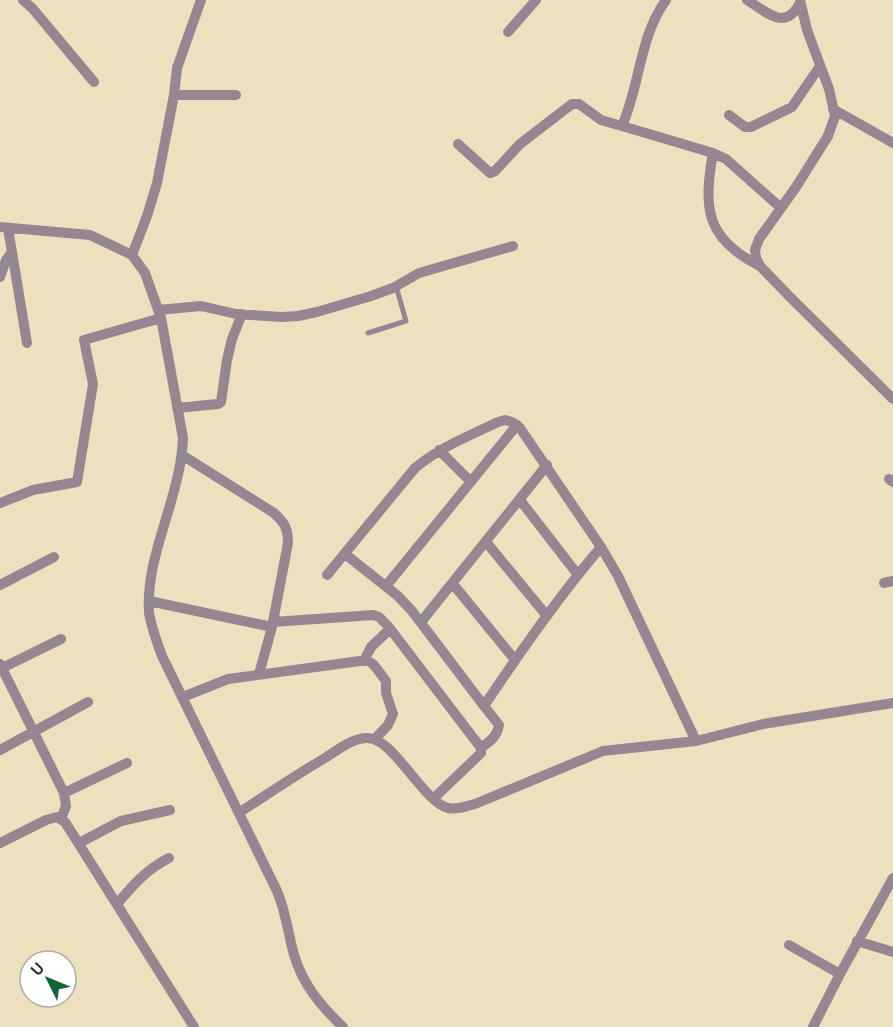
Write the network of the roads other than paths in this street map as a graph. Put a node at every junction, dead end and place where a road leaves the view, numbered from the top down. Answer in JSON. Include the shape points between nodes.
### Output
{"nodes":[{"id":1,"x":23,"y":0,"type":"edge"},
{"id":2,"x":201,"y":0,"type":"edge"},
{"id":3,"x":536,"y":0,"type":"edge"},
{"id":4,"x":666,"y":0,"type":"edge"},
{"id":5,"x":747,"y":0,"type":"edge"},
{"id":6,"x":800,"y":2,"type":"edge"},
{"id":7,"x":508,"y":32,"type":"dead end"},
{"id":8,"x":820,"y":66,"type":"junction"},
{"id":9,"x":94,"y":82,"type":"dead end"},
{"id":10,"x":174,"y":95,"type":"junction"},
{"id":11,"x":236,"y":95,"type":"dead end"},
{"id":12,"x":833,"y":109,"type":"junction"},
{"id":13,"x":729,"y":115,"type":"dead end"},
{"id":14,"x":622,"y":126,"type":"junction"},
{"id":15,"x":893,"y":143,"type":"edge"},
{"id":16,"x":458,"y":144,"type":"dead end"},
{"id":17,"x":713,"y":153,"type":"junction"},
{"id":18,"x":781,"y":207,"type":"junction"},
{"id":19,"x":4,"y":228,"type":"edge"},
{"id":20,"x":513,"y":246,"type":"dead end"},
{"id":21,"x":12,"y":252,"type":"junction"},
{"id":22,"x":132,"y":255,"type":"junction"},
{"id":23,"x":760,"y":266,"type":"junction"},
{"id":24,"x":0,"y":277,"type":"edge"},
{"id":25,"x":396,"y":286,"type":"junction"},
{"id":26,"x":160,"y":314,"type":"junction"},
{"id":27,"x":242,"y":314,"type":"junction"},
{"id":28,"x":368,"y":333,"type":"dead end"},
{"id":29,"x":27,"y":343,"type":"dead end"},
{"id":30,"x":890,"y":392,"type":"edge"},
{"id":31,"x":177,"y":408,"type":"junction"},
{"id":32,"x":517,"y":425,"type":"junction"},
{"id":33,"x":439,"y":450,"type":"junction"},
{"id":34,"x":182,"y":454,"type":"junction"},
{"id":35,"x":547,"y":465,"type":"junction"},
{"id":36,"x":471,"y":482,"type":"junction"},
{"id":37,"x":519,"y":500,"type":"junction"},
{"id":38,"x":0,"y":503,"type":"edge"},
{"id":39,"x":486,"y":542,"type":"junction"},
{"id":40,"x":601,"y":547,"type":"junction"},
{"id":41,"x":345,"y":554,"type":"junction"},
{"id":42,"x":54,"y":557,"type":"dead end"},
{"id":43,"x":327,"y":575,"type":"dead end"},
{"id":44,"x":578,"y":575,"type":"junction"},
{"id":45,"x":453,"y":584,"type":"junction"},
{"id":46,"x":0,"y":585,"type":"edge"},
{"id":47,"x":386,"y":586,"type":"junction"},
{"id":48,"x":149,"y":601,"type":"junction"},
{"id":49,"x":547,"y":616,"type":"junction"},
{"id":50,"x":421,"y":622,"type":"junction"},
{"id":51,"x":272,"y":625,"type":"junction"},
{"id":52,"x":390,"y":629,"type":"junction"},
{"id":53,"x":61,"y":639,"type":"dead end"},
{"id":54,"x":515,"y":660,"type":"junction"},
{"id":55,"x":364,"y":661,"type":"junction"},
{"id":56,"x":1,"y":667,"type":"edge"},
{"id":57,"x":259,"y":674,"type":"junction"},
{"id":58,"x":183,"y":697,"type":"junction"},
{"id":59,"x":88,"y":702,"type":"dead end"},
{"id":60,"x":893,"y":703,"type":"edge"},
{"id":61,"x":484,"y":706,"type":"junction"},
{"id":62,"x":34,"y":731,"type":"junction"},
{"id":63,"x":375,"y":739,"type":"junction"},
{"id":64,"x":696,"y":741,"type":"junction"},
{"id":65,"x":482,"y":748,"type":"junction"},
{"id":66,"x":0,"y":750,"type":"edge"},
{"id":67,"x":127,"y":763,"type":"dead end"},
{"id":68,"x":64,"y":793,"type":"junction"},
{"id":69,"x":434,"y":798,"type":"junction"},
{"id":70,"x":170,"y":810,"type":"dead end"},
{"id":71,"x":240,"y":812,"type":"junction"},
{"id":72,"x":61,"y":819,"type":"junction"},
{"id":73,"x":0,"y":843,"type":"edge"},
{"id":74,"x":79,"y":843,"type":"junction"},
{"id":75,"x":169,"y":858,"type":"dead end"},
{"id":76,"x":893,"y":878,"type":"edge"},
{"id":77,"x":117,"y":904,"type":"junction"},
{"id":78,"x":857,"y":941,"type":"junction"},
{"id":79,"x":789,"y":945,"type":"dead end"},
{"id":80,"x":893,"y":952,"type":"edge"},
{"id":81,"x":840,"y":974,"type":"junction"},
{"id":82,"x":194,"y":1027,"type":"edge"},
{"id":83,"x":343,"y":1027,"type":"edge"},
{"id":84,"x":813,"y":1027,"type":"edge"}],
"edges":[{"from":1,"to":9,"type":"street"},
{"from":2,"to":10,"type":"street","via":[[177,68]]},
{"from":3,"to":7,"type":"street"},
{"from":4,"to":14,"type":"street","via":[[647,38]]},
{"from":5,"to":6,"type":"street","via":[[784,20],[797,11]]},
{"from":6,"to":8,"type":"street"},
{"from":8,"to":12,"type":"street"},
{"from":8,"to":13,"type":"street","via":[[788,110],[751,128]]},
{"from":10,"to":11,"type":"street"},
{"from":10,"to":22,"type":"street","via":[[157,183]]},
{"from":12,"to":15,"type":"street"},
{"from":12,"to":18,"type":"street","via":[[828,136]]},
{"from":14,"to":16,"type":"street","via":[[601,120],[573,104],[520,144],[490,173]]},
{"from":14,"to":17,"type":"street"},
{"from":17,"to":18,"type":"street","via":[[726,159]]},
{"from":17,"to":23,"type":"street","via":[[709,185],[713,224],[727,245]]},
{"from":18,"to":23,"type":"street","via":[[757,244]]},
{"from":19,"to":21,"type":"street"},
{"from":19,"to":22,"type":"street","via":[[90,235]]},
{"from":20,"to":25,"type":"street","via":[[419,273]]},
{"from":21,"to":24,"type":"street"},
{"from":21,"to":29,"type":"street"},
{"from":22,"to":26,"type":"street","via":[[145,273]]},
{"from":23,"to":30,"type":"street"},
{"from":25,"to":27,"type":"street","via":[[371,297],[298,316]]},
{"from":25,"to":28,"type":"lane","via":[[406,320]]},
{"from":26,"to":27,"type":"street","via":[[201,306]]},
{"from":26,"to":31,"type":"street"},
{"from":26,"to":38,"type":"street","via":[[84,340],[93,384],[77,482],[33,490]]},
{"from":27,"to":31,"type":"street","via":[[232,339],[221,402]]},
{"from":31,"to":34,"type":"street"},
{"from":32,"to":33,"type":"street","via":[[505,420],[498,422]]},
{"from":32,"to":35,"type":"street"},
{"from":32,"to":36,"type":"street"},
{"from":33,"to":36,"type":"street"},
{"from":33,"to":41,"type":"street","via":[[415,468]]},
{"from":34,"to":48,"type":"street"},
{"from":34,"to":51,"type":"street","via":[[274,513],[286,526],[288,543]]},
{"from":35,"to":37,"type":"street"},
{"from":35,"to":40,"type":"street"},
{"from":36,"to":47,"type":"street"},
{"from":37,"to":39,"type":"street"},
{"from":37,"to":44,"type":"street"},
{"from":39,"to":45,"type":"street"},
{"from":39,"to":49,"type":"street"},
{"from":40,"to":44,"type":"street"},
{"from":40,"to":64,"type":"street"},
{"from":41,"to":43,"type":"street"},
{"from":41,"to":47,"type":"street"},
{"from":42,"to":46,"type":"street"},
{"from":44,"to":49,"type":"street"},
{"from":45,"to":50,"type":"street"},
{"from":45,"to":54,"type":"street"},
{"from":47,"to":50,"type":"street"},
{"from":48,"to":51,"type":"street"},
{"from":48,"to":58,"type":"street","via":[[153,633]]},
{"from":49,"to":54,"type":"street"},
{"from":50,"to":61,"type":"street"},
{"from":51,"to":52,"type":"street","via":[[373,615]]},
{"from":51,"to":57,"type":"street"},
{"from":52,"to":55,"type":"street","via":[[371,647]]},
{"from":52,"to":65,"type":"street"},
{"from":53,"to":56,"type":"street"},
{"from":54,"to":61,"type":"street"},
{"from":55,"to":57,"type":"street"},
{"from":55,"to":63,"type":"street","via":[[374,665],[386,681],[393,714]]},
{"from":56,"to":62,"type":"street"},
{"from":57,"to":58,"type":"street","via":[[228,679]]},
{"from":58,"to":71,"type":"street"},
{"from":59,"to":62,"type":"street"},
{"from":60,"to":64,"type":"street","via":[[763,724]]},
{"from":61,"to":65,"type":"street","via":[[499,725],[492,741]]},
{"from":62,"to":66,"type":"street"},
{"from":62,"to":68,"type":"street"},
{"from":63,"to":69,"type":"street"},
{"from":63,"to":71,"type":"street","via":[[364,738],[345,746]]},
{"from":64,"to":69,"type":"street","via":[[603,751],[464,807],[449,808]]},
{"from":65,"to":69,"type":"street"},
{"from":67,"to":68,"type":"street"},
{"from":68,"to":72,"type":"street","via":[[66,806]]},
{"from":70,"to":74,"type":"street","via":[[121,821]]},
{"from":71,"to":83,"type":"street","via":[[282,903],[301,975],[321,1005]]},
{"from":72,"to":73,"type":"street","via":[[46,820]]},
{"from":72,"to":74,"type":"street"},
{"from":74,"to":77,"type":"street"},
{"from":75,"to":77,"type":"street","via":[[140,876]]},
{"from":76,"to":78,"type":"street"},
{"from":77,"to":82,"type":"street"},
{"from":78,"to":80,"type":"street"},
{"from":78,"to":81,"type":"street"},
{"from":79,"to":81,"type":"street"},
{"from":81,"to":84,"type":"street"}]}
